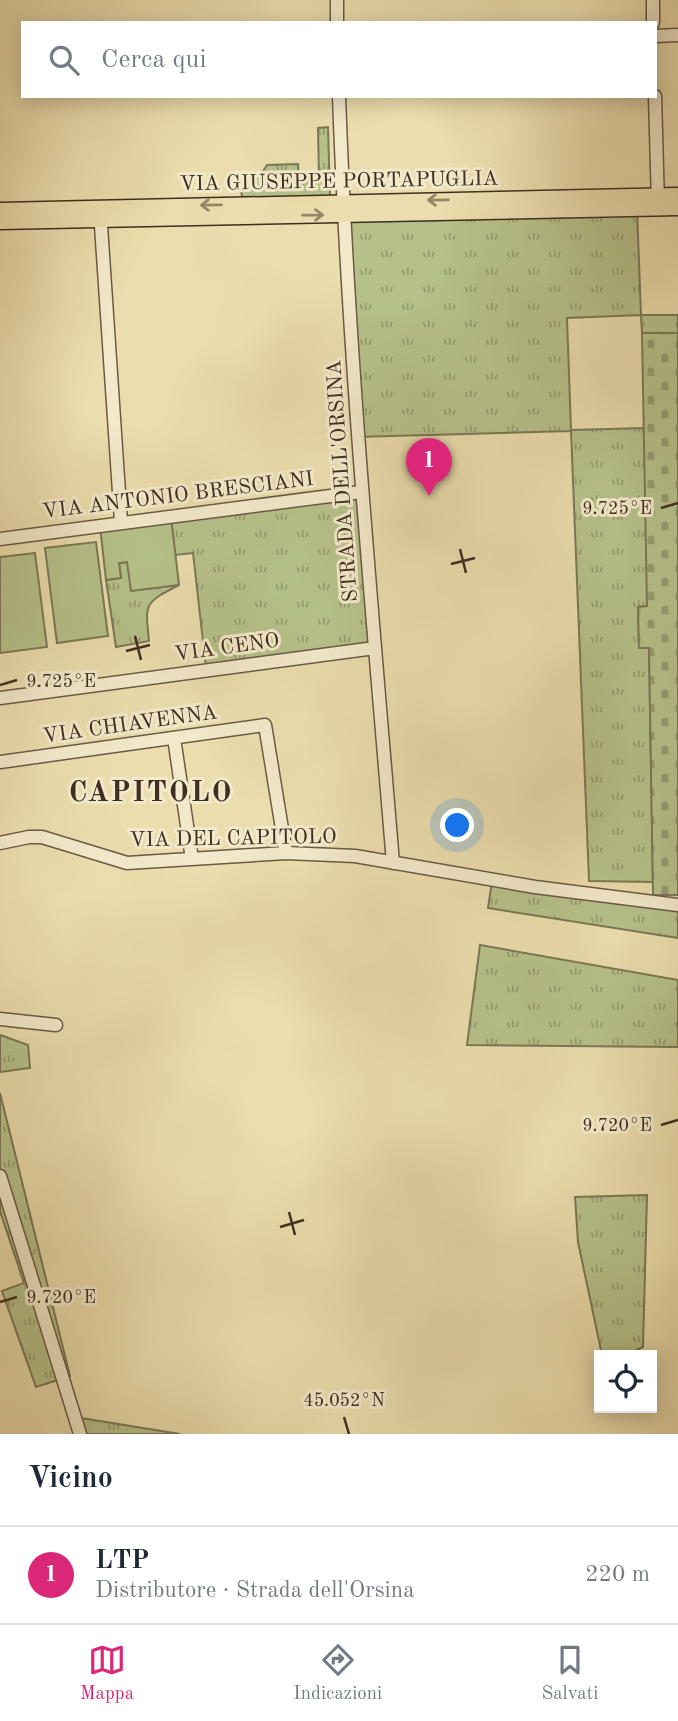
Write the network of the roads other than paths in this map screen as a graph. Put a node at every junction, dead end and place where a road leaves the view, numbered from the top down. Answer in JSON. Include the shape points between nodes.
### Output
{"nodes":[{"id":1,"x":337,"y":0,"type":"edge"},
{"id":2,"x":653,"y":0,"type":"edge"},
{"id":3,"x":337,"y":21,"type":"edge"},
{"id":4,"x":653,"y":21,"type":"edge"},
{"id":5,"x":657,"y":36,"type":"edge"},
{"id":6,"x":678,"y":36,"type":"edge"},
{"id":7,"x":339,"y":98,"type":"edge"},
{"id":8,"x":655,"y":98,"type":"edge"},
{"id":9,"x":678,"y":195,"type":"edge"},
{"id":10,"x":658,"y":202,"type":"junction"},
{"id":11,"x":678,"y":208,"type":"edge"},
{"id":12,"x":343,"y":209,"type":"junction"},
{"id":13,"x":0,"y":210,"type":"edge"},
{"id":14,"x":100,"y":214,"type":"junction"},
{"id":15,"x":0,"y":222,"type":"edge"},
{"id":16,"x":361,"y":492,"type":"junction"},
{"id":17,"x":121,"y":523,"type":"junction"},
{"id":18,"x":0,"y":539,"type":"edge"},
{"id":19,"x":375,"y":648,"type":"junction"},
{"id":20,"x":0,"y":698,"type":"edge"},
{"id":21,"x":174,"y":738,"type":"junction"},
{"id":22,"x":0,"y":762,"type":"edge"},
{"id":23,"x":0,"y":843,"type":"edge"},
{"id":24,"x":286,"y":853,"type":"junction"},
{"id":25,"x":192,"y":859,"type":"junction"},
{"id":26,"x":393,"y":863,"type":"junction"},
{"id":27,"x":678,"y":905,"type":"edge"},
{"id":28,"x":0,"y":1019,"type":"edge"},
{"id":29,"x":57,"y":1025,"type":"dead end"},
{"id":30,"x":0,"y":1176,"type":"edge"},
{"id":31,"x":80,"y":1434,"type":"edge"}],
"edges":[{"from":1,"to":3,"type":"street"},
{"from":2,"to":4,"type":"street"},
{"from":5,"to":6,"type":"street"},
{"from":7,"to":12,"type":"street","name":"STRADA DELL'ORSINA"},
{"from":8,"to":10,"type":"street"},
{"from":9,"to":10,"type":"main road","name":"VIA GIUSEPPE PORTAPUGLIA"},
{"from":10,"to":11,"type":"main road","name":"VIA GIUSEPPE PORTAPUGLIA"},
{"from":10,"to":12,"type":"main road","name":"VIA GIUSEPPE PORTAPUGLIA"},
{"from":12,"to":14,"type":"main road","name":"VIA GIUSEPPE PORTAPUGLIA"},
{"from":12,"to":16,"type":"street","name":"STRADA DELL'ORSINA"},
{"from":13,"to":14,"type":"main road","name":"VIA GIUSEPPE PORTAPUGLIA"},
{"from":14,"to":15,"type":"main road","name":"VIA GIUSEPPE PORTAPUGLIA"},
{"from":14,"to":17,"type":"street"},
{"from":16,"to":17,"type":"street","name":"VIA ANTONIO BRESCIANI"},
{"from":16,"to":19,"type":"street","name":"STRADA DELL'ORSINA"},
{"from":17,"to":18,"type":"street","name":"VIA ANTONIO BRESCIANI"},
{"from":19,"to":20,"type":"street","name":"VIA CENO"},
{"from":19,"to":26,"type":"street","name":"STRADA DELL'ORSINA"},
{"from":21,"to":22,"type":"street","name":"VIA CHIAVENNA"},
{"from":21,"to":24,"type":"street","name":"VIA CHIAVENNA","via":[[265,725]]},
{"from":21,"to":25,"type":"street"},
{"from":23,"to":25,"type":"street","name":"VIA DEL CAPITOLO","via":[[42,836],[127,863]]},
{"from":24,"to":25,"type":"street","name":"VIA DEL CAPITOLO"},
{"from":24,"to":26,"type":"street","name":"VIA DEL CAPITOLO"},
{"from":26,"to":27,"type":"street","name":"VIA DEL CAPITOLO"},
{"from":28,"to":29,"type":"street"},
{"from":30,"to":31,"type":"street"}]}
